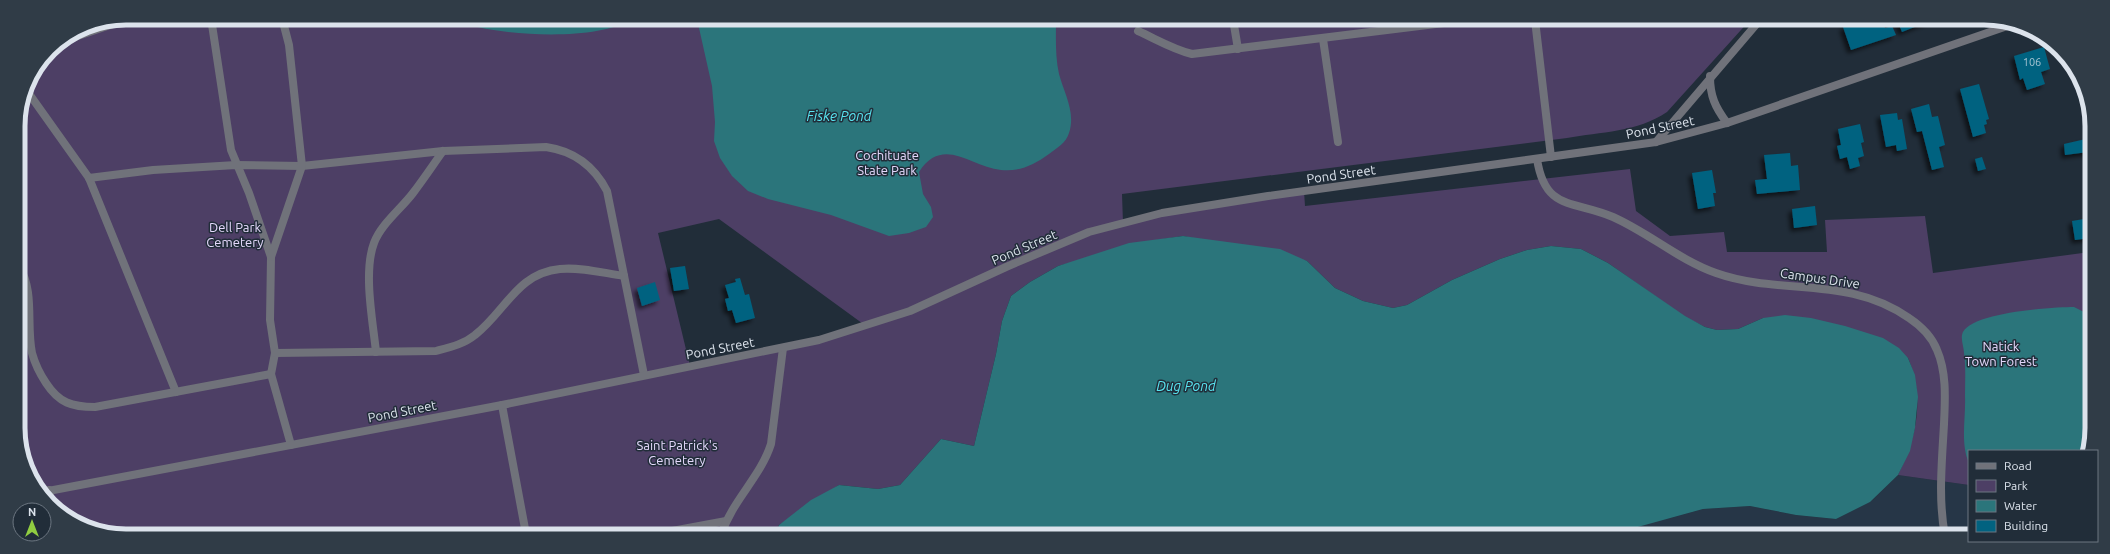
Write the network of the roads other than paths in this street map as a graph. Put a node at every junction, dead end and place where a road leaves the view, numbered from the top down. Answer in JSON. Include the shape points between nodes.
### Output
{"nodes":[{"id":1,"x":212,"y":25,"type":"edge"},
{"id":2,"x":284,"y":25,"type":"edge"},
{"id":3,"x":1234,"y":25,"type":"edge"},
{"id":4,"x":1430,"y":25,"type":"edge"},
{"id":5,"x":1535,"y":25,"type":"edge"},
{"id":6,"x":1756,"y":25,"type":"edge"},
{"id":7,"x":2004,"y":27,"type":"edge"},
{"id":8,"x":101,"y":28,"type":"edge"},
{"id":9,"x":1138,"y":31,"type":"dead end"},
{"id":10,"x":88,"y":33,"type":"edge"},
{"id":11,"x":1323,"y":39,"type":"junction"},
{"id":12,"x":1238,"y":50,"type":"junction"},
{"id":13,"x":1710,"y":76,"type":"junction"},
{"id":14,"x":30,"y":95,"type":"edge"},
{"id":15,"x":1727,"y":122,"type":"junction"},
{"id":16,"x":1338,"y":142,"type":"dead end"},
{"id":17,"x":1656,"y":142,"type":"junction"},
{"id":18,"x":443,"y":152,"type":"junction"},
{"id":19,"x":1551,"y":157,"type":"junction"},
{"id":20,"x":1537,"y":159,"type":"junction"},
{"id":21,"x":236,"y":165,"type":"junction"},
{"id":22,"x":302,"y":166,"type":"junction"},
{"id":23,"x":89,"y":178,"type":"junction"},
{"id":24,"x":271,"y":257,"type":"junction"},
{"id":25,"x":624,"y":276,"type":"junction"},
{"id":26,"x":25,"y":278,"type":"edge"},
{"id":27,"x":783,"y":348,"type":"junction"},
{"id":28,"x":376,"y":352,"type":"junction"},
{"id":29,"x":275,"y":353,"type":"junction"},
{"id":30,"x":271,"y":374,"type":"junction"},
{"id":31,"x":644,"y":376,"type":"junction"},
{"id":32,"x":176,"y":392,"type":"junction"},
{"id":33,"x":502,"y":405,"type":"junction"},
{"id":34,"x":291,"y":445,"type":"junction"},
{"id":35,"x":46,"y":491,"type":"edge"},
{"id":36,"x":726,"y":520,"type":"junction"},
{"id":37,"x":525,"y":529,"type":"edge"},
{"id":38,"x":681,"y":529,"type":"edge"},
{"id":39,"x":723,"y":529,"type":"edge"},
{"id":40,"x":1945,"y":529,"type":"edge"}],
"edges":[{"from":1,"to":21,"type":"street","via":[[231,150]]},
{"from":2,"to":22,"type":"street","via":[[289,45]]},
{"from":3,"to":12,"type":"street"},
{"from":4,"to":11,"type":"street"},
{"from":5,"to":19,"type":"street"},
{"from":6,"to":13,"type":"street"},
{"from":7,"to":15,"type":"street","name":"Pond Street"},
{"from":8,"to":10,"type":"street"},
{"from":9,"to":12,"type":"street","via":[[1172,49],[1192,54]]},
{"from":11,"to":12,"type":"street"},
{"from":11,"to":16,"type":"street"},
{"from":13,"to":15,"type":"street","via":[[1711,98]]},
{"from":13,"to":17,"type":"street"},
{"from":14,"to":23,"type":"street"},
{"from":15,"to":17,"type":"street","name":"Pond Street"},
{"from":17,"to":19,"type":"street","name":"Pond Street"},
{"from":18,"to":22,"type":"street"},
{"from":18,"to":25,"type":"street","via":[[546,147],[574,155],[600,177],[607,191]]},
{"from":18,"to":28,"type":"street","via":[[413,193],[381,230],[374,244],[370,262],[370,301]]},
{"from":19,"to":20,"type":"street","name":"Pond Street"},
{"from":20,"to":27,"type":"street","name":"Pond Street","via":[[1204,205],[1131,221],[1069,240],[910,311],[819,340]]},
{"from":20,"to":40,"type":"street","name":"Campus Drive","via":[[1543,184],[1549,193],[1560,200],[1620,221],[1699,266],[1737,279],[1839,290],[1893,308],[1915,322],[1929,336],[1937,350],[1945,388],[1941,488]]},
{"from":21,"to":22,"type":"street"},
{"from":21,"to":23,"type":"street","via":[[153,170]]},
{"from":21,"to":24,"type":"street","via":[[249,193]]},
{"from":22,"to":24,"type":"street"},
{"from":23,"to":32,"type":"street"},
{"from":24,"to":29,"type":"street","via":[[270,320]]},
{"from":25,"to":28,"type":"street","via":[[577,269],[559,269],[541,274],[524,283],[476,335],[458,346],[436,351]]},
{"from":25,"to":31,"type":"street"},
{"from":26,"to":32,"type":"street","via":[[32,352],[38,371],[53,394],[78,407],[95,407]]},
{"from":27,"to":31,"type":"street","name":"Pond Street"},
{"from":27,"to":36,"type":"street","via":[[771,444],[767,457],[734,504]]},
{"from":28,"to":29,"type":"street"},
{"from":29,"to":30,"type":"street"},
{"from":30,"to":32,"type":"street"},
{"from":30,"to":34,"type":"street"},
{"from":31,"to":33,"type":"street","name":"Pond Street"},
{"from":33,"to":34,"type":"street","name":"Pond Street"},
{"from":33,"to":37,"type":"street"},
{"from":34,"to":35,"type":"street","name":"Pond Street"},
{"from":36,"to":38,"type":"street"},
{"from":36,"to":39,"type":"street"}]}
